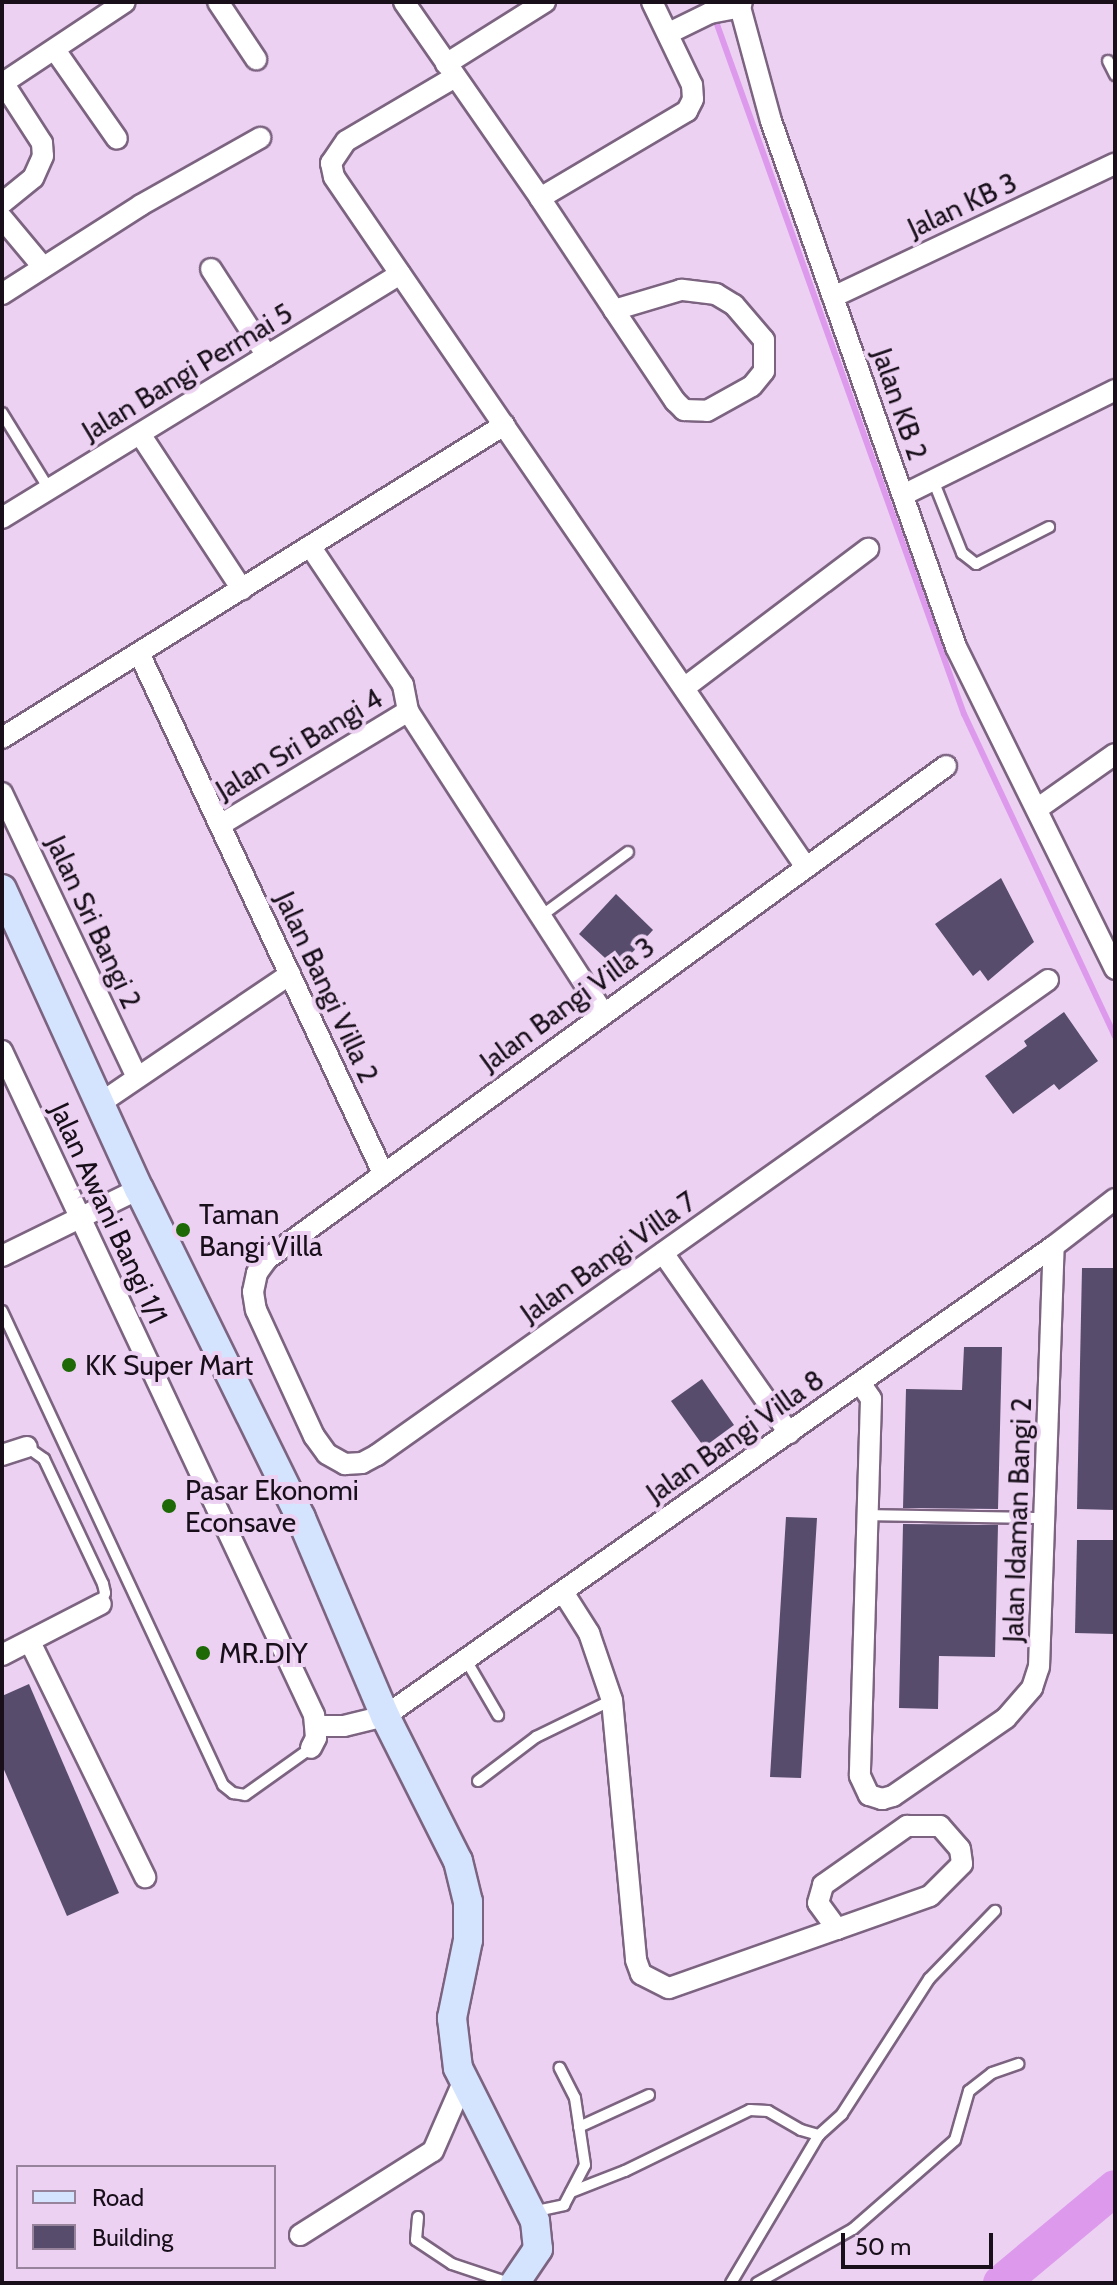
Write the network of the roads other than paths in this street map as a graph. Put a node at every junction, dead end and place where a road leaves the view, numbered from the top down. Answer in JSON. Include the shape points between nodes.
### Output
{"nodes":[{"id":1,"x":125,"y":2,"type":"edge"},
{"id":2,"x":218,"y":2,"type":"edge"},
{"id":3,"x":404,"y":2,"type":"edge"},
{"id":4,"x":545,"y":2,"type":"edge"},
{"id":5,"x":652,"y":2,"type":"edge"},
{"id":6,"x":728,"y":8,"type":"edge"},
{"id":7,"x":669,"y":33,"type":"junction"},
{"id":8,"x":55,"y":50,"type":"junction"},
{"id":9,"x":256,"y":59,"type":"dead end"},
{"id":10,"x":1108,"y":61,"type":"dead end"},
{"id":11,"x":451,"y":71,"type":"junction"},
{"id":12,"x":1115,"y":75,"type":"edge"},
{"id":13,"x":3,"y":82,"type":"edge"},
{"id":14,"x":260,"y":138,"type":"dead end"},
{"id":15,"x":117,"y":139,"type":"dead end"},
{"id":16,"x":1115,"y":164,"type":"edge"},
{"id":17,"x":540,"y":198,"type":"junction"},
{"id":18,"x":2,"y":203,"type":"edge"},
{"id":19,"x":2,"y":218,"type":"edge"},
{"id":20,"x":43,"y":267,"type":"junction"},
{"id":21,"x":211,"y":269,"type":"dead end"},
{"id":22,"x":400,"y":274,"type":"junction"},
{"id":23,"x":2,"y":294,"type":"edge"},
{"id":24,"x":833,"y":297,"type":"junction"},
{"id":25,"x":614,"y":310,"type":"junction"},
{"id":26,"x":267,"y":356,"type":"junction"},
{"id":27,"x":1115,"y":390,"type":"edge"},
{"id":28,"x":2,"y":413,"type":"edge"},
{"id":29,"x":504,"y":425,"type":"junction"},
{"id":30,"x":140,"y":434,"type":"junction"},
{"id":31,"x":933,"y":480,"type":"junction"},
{"id":32,"x":49,"y":489,"type":"junction"},
{"id":33,"x":903,"y":495,"type":"junction"},
{"id":34,"x":2,"y":518,"type":"edge"},
{"id":35,"x":1049,"y":527,"type":"dead end"},
{"id":36,"x":310,"y":546,"type":"junction"},
{"id":37,"x":868,"y":549,"type":"dead end"},
{"id":38,"x":242,"y":589,"type":"junction"},
{"id":39,"x":139,"y":653,"type":"junction"},
{"id":40,"x":684,"y":688,"type":"junction"},
{"id":41,"x":408,"y":711,"type":"junction"},
{"id":42,"x":2,"y":738,"type":"edge"},
{"id":43,"x":1115,"y":754,"type":"edge"},
{"id":44,"x":946,"y":766,"type":"dead end"},
{"id":45,"x":2,"y":793,"type":"edge"},
{"id":46,"x":1037,"y":809,"type":"junction"},
{"id":47,"x":220,"y":825,"type":"junction"},
{"id":48,"x":628,"y":852,"type":"dead end"},
{"id":49,"x":806,"y":867,"type":"junction"},
{"id":50,"x":2,"y":889,"type":"edge"},
{"id":51,"x":541,"y":916,"type":"junction"},
{"id":52,"x":1115,"y":969,"type":"edge"},
{"id":53,"x":290,"y":974,"type":"junction"},
{"id":54,"x":1048,"y":980,"type":"dead end"},
{"id":55,"x":603,"y":1013,"type":"junction"},
{"id":56,"x":2,"y":1051,"type":"edge"},
{"id":57,"x":136,"y":1075,"type":"junction"},
{"id":58,"x":99,"y":1104,"type":"junction"},
{"id":59,"x":383,"y":1173,"type":"junction"},
{"id":60,"x":139,"y":1189,"type":"junction"},
{"id":61,"x":1115,"y":1199,"type":"edge"},
{"id":62,"x":81,"y":1219,"type":"junction"},
{"id":63,"x":1054,"y":1246,"type":"junction"},
{"id":64,"x":663,"y":1253,"type":"junction"},
{"id":65,"x":2,"y":1256,"type":"edge"},
{"id":66,"x":256,"y":1310,"type":"joint"},
{"id":67,"x":2,"y":1311,"type":"edge"},
{"id":68,"x":860,"y":1383,"type":"junction"},
{"id":69,"x":789,"y":1433,"type":"junction"},
{"id":70,"x":27,"y":1447,"type":"joint"},
{"id":71,"x":2,"y":1455,"type":"edge"},
{"id":72,"x":868,"y":1515,"type":"junction"},
{"id":73,"x":1045,"y":1518,"type":"junction"},
{"id":74,"x":563,"y":1592,"type":"junction"},
{"id":75,"x":101,"y":1604,"type":"joint"},
{"id":76,"x":30,"y":1642,"type":"junction"},
{"id":77,"x":2,"y":1655,"type":"edge"},
{"id":78,"x":466,"y":1660,"type":"junction"},
{"id":79,"x":612,"y":1700,"type":"junction"},
{"id":80,"x":498,"y":1715,"type":"dead end"},
{"id":81,"x":385,"y":1716,"type":"junction"},
{"id":82,"x":317,"y":1726,"type":"junction"},
{"id":83,"x":311,"y":1748,"type":"joint"},
{"id":84,"x":478,"y":1781,"type":"dead end"},
{"id":85,"x":145,"y":1877,"type":"dead end"},
{"id":86,"x":995,"y":1911,"type":"dead end"},
{"id":87,"x":837,"y":1929,"type":"junction"},
{"id":88,"x":1018,"y":2064,"type":"dead end"},
{"id":89,"x":560,"y":2068,"type":"dead end"},
{"id":90,"x":464,"y":2080,"type":"junction"},
{"id":91,"x":649,"y":2095,"type":"dead end"},
{"id":92,"x":579,"y":2127,"type":"junction"},
{"id":93,"x":819,"y":2135,"type":"junction"},
{"id":94,"x":571,"y":2192,"type":"junction"},
{"id":95,"x":539,"y":2211,"type":"junction"},
{"id":96,"x":418,"y":2217,"type":"dead end"},
{"id":97,"x":300,"y":2235,"type":"dead end"},
{"id":98,"x":521,"y":2276,"type":"edge"},
{"id":99,"x":731,"y":2283,"type":"edge"},
{"id":100,"x":757,"y":2283,"type":"edge"}],
"edges":[{"from":1,"to":8,"type":"street"},
{"from":2,"to":9,"type":"street"},
{"from":3,"to":11,"type":"street"},
{"from":4,"to":11,"type":"street"},
{"from":5,"to":7,"type":"street"},
{"from":6,"to":7,"type":"street"},
{"from":6,"to":24,"type":"street","name":"Jalan KB 2"},
{"from":7,"to":17,"type":"street","via":[[692,85],[693,99],[678,119]]},
{"from":8,"to":13,"type":"street"},
{"from":8,"to":15,"type":"street"},
{"from":10,"to":12,"type":"lane"},
{"from":11,"to":17,"type":"street"},
{"from":11,"to":22,"type":"street","via":[[346,141],[331,163],[334,177]]},
{"from":13,"to":18,"type":"street","via":[[42,143],[43,156],[33,178]]},
{"from":14,"to":20,"type":"street"},
{"from":16,"to":24,"type":"street","name":"Jalan KB 3"},
{"from":17,"to":25,"type":"street"},
{"from":19,"to":20,"type":"street"},
{"from":20,"to":23,"type":"street"},
{"from":21,"to":26,"type":"street"},
{"from":22,"to":26,"type":"street","name":"Jalan Bangi Permai 5"},
{"from":22,"to":29,"type":"street"},
{"from":24,"to":33,"type":"street","name":"Jalan KB 2"},
{"from":25,"to":25,"type":"street","via":[[681,290],[716,294],[734,305],[764,340],[764,371],[752,386],[707,411],[684,410]]},
{"from":26,"to":30,"type":"street","name":"Jalan Bangi Permai 5"},
{"from":27,"to":31,"type":"street"},
{"from":28,"to":32,"type":"lane"},
{"from":29,"to":36,"type":"street"},
{"from":29,"to":40,"type":"street"},
{"from":30,"to":32,"type":"street","name":"Jalan Bangi Permai 5"},
{"from":30,"to":38,"type":"street"},
{"from":31,"to":33,"type":"street"},
{"from":31,"to":35,"type":"lane","via":[[962,553],[976,564]]},
{"from":32,"to":34,"type":"street","name":"Jalan Bangi Permai 5"},
{"from":33,"to":46,"type":"street","name":"Jalan KB 2","via":[[956,647]]},
{"from":36,"to":38,"type":"street"},
{"from":36,"to":41,"type":"street","via":[[403,685]]},
{"from":37,"to":40,"type":"street"},
{"from":38,"to":39,"type":"street"},
{"from":39,"to":42,"type":"street"},
{"from":39,"to":47,"type":"street","name":"Jalan Bangi Villa 2"},
{"from":40,"to":49,"type":"street"},
{"from":41,"to":47,"type":"street","name":"Jalan Sri Bangi 4"},
{"from":41,"to":51,"type":"street"},
{"from":43,"to":46,"type":"street"},
{"from":44,"to":49,"type":"street","name":"Jalan Bangi Villa 3"},
{"from":45,"to":57,"type":"street","name":"Jalan Sri Bangi 2"},
{"from":46,"to":52,"type":"street","name":"Jalan KB 2"},
{"from":47,"to":53,"type":"street","name":"Jalan Bangi Villa 2"},
{"from":48,"to":51,"type":"lane"},
{"from":49,"to":55,"type":"street","name":"Jalan Bangi Villa 3"},
{"from":50,"to":58,"type":"street"},
{"from":51,"to":55,"type":"street"},
{"from":53,"to":57,"type":"street"},
{"from":53,"to":59,"type":"street","name":"Jalan Bangi Villa 2"},
{"from":54,"to":64,"type":"street","name":"Jalan Bangi Villa 7"},
{"from":55,"to":59,"type":"street","name":"Jalan Bangi Villa 3"},
{"from":56,"to":62,"type":"street","name":"Jalan Awani Bangi 1/1"},
{"from":57,"to":58,"type":"street"},
{"from":58,"to":60,"type":"street"},
{"from":59,"to":66,"type":"street","name":"Jalan Bangi Villa 3","via":[[267,1259],[257,1273]]},
{"from":60,"to":62,"type":"street"},
{"from":60,"to":81,"type":"street","via":[[301,1518]]},
{"from":61,"to":63,"type":"street","name":"Jalan Bangi Villa 8"},
{"from":62,"to":65,"type":"street"},
{"from":62,"to":82,"type":"street","name":"Jalan Awani Bangi 1/1"},
{"from":63,"to":68,"type":"street","name":"Jalan Bangi Villa 8"},
{"from":63,"to":73,"type":"street","name":"Jalan Idaman Bangi 2"},
{"from":64,"to":66,"type":"street","name":"Jalan Bangi Villa 7","via":[[362,1463],[345,1464],[327,1454],[314,1436]]},
{"from":64,"to":69,"type":"street"},
{"from":67,"to":83,"type":"lane","via":[[223,1785],[245,1795]]},
{"from":68,"to":69,"type":"street","name":"Jalan Bangi Villa 8"},
{"from":68,"to":72,"type":"street","via":[[871,1399]]},
{"from":69,"to":74,"type":"street","name":"Jalan Bangi Villa 8"},
{"from":70,"to":71,"type":"street"},
{"from":70,"to":75,"type":"lane","via":[[44,1459],[103,1584]]},
{"from":72,"to":73,"type":"lane"},
{"from":72,"to":73,"type":"street","name":"Jalan Idaman Bangi 2","via":[[862,1787],[882,1799],[1006,1718],[1032,1688],[1041,1647]]},
{"from":74,"to":78,"type":"street","name":"Jalan Bangi Villa 8"},
{"from":74,"to":79,"type":"street","via":[[589,1633]]},
{"from":75,"to":76,"type":"street"},
{"from":76,"to":77,"type":"street"},
{"from":76,"to":85,"type":"street"},
{"from":78,"to":80,"type":"lane"},
{"from":78,"to":81,"type":"street","name":"Jalan Bangi Villa 8"},
{"from":79,"to":84,"type":"lane","via":[[536,1737]]},
{"from":79,"to":87,"type":"street","via":[[641,1974],[669,1988]]},
{"from":81,"to":82,"type":"street"},
{"from":81,"to":90,"type":"street","via":[[443,1827],[468,1902],[468,1940],[452,2018]]},
{"from":82,"to":83,"type":"street"},
{"from":86,"to":93,"type":"lane","via":[[929,1979],[842,2114]]},
{"from":87,"to":87,"type":"street","via":[[818,1903],[823,1885],[907,1826],[940,1826],[960,1849],[962,1864],[930,1896]]},
{"from":88,"to":100,"type":"lane","via":[[992,2073],[969,2091],[955,2140],[864,2220]]},
{"from":89,"to":92,"type":"lane","via":[[575,2098]]},
{"from":90,"to":95,"type":"street"},
{"from":90,"to":97,"type":"street","via":[[433,2151]]},
{"from":91,"to":92,"type":"lane"},
{"from":92,"to":94,"type":"lane","via":[[585,2165]]},
{"from":93,"to":94,"type":"lane","via":[[768,2111],[750,2110]]},
{"from":93,"to":99,"type":"lane"},
{"from":94,"to":95,"type":"lane","via":[[564,2205]]},
{"from":95,"to":98,"type":"street","via":[[538,2249]]},
{"from":96,"to":98,"type":"lane","via":[[416,2240],[452,2264]]}]}
